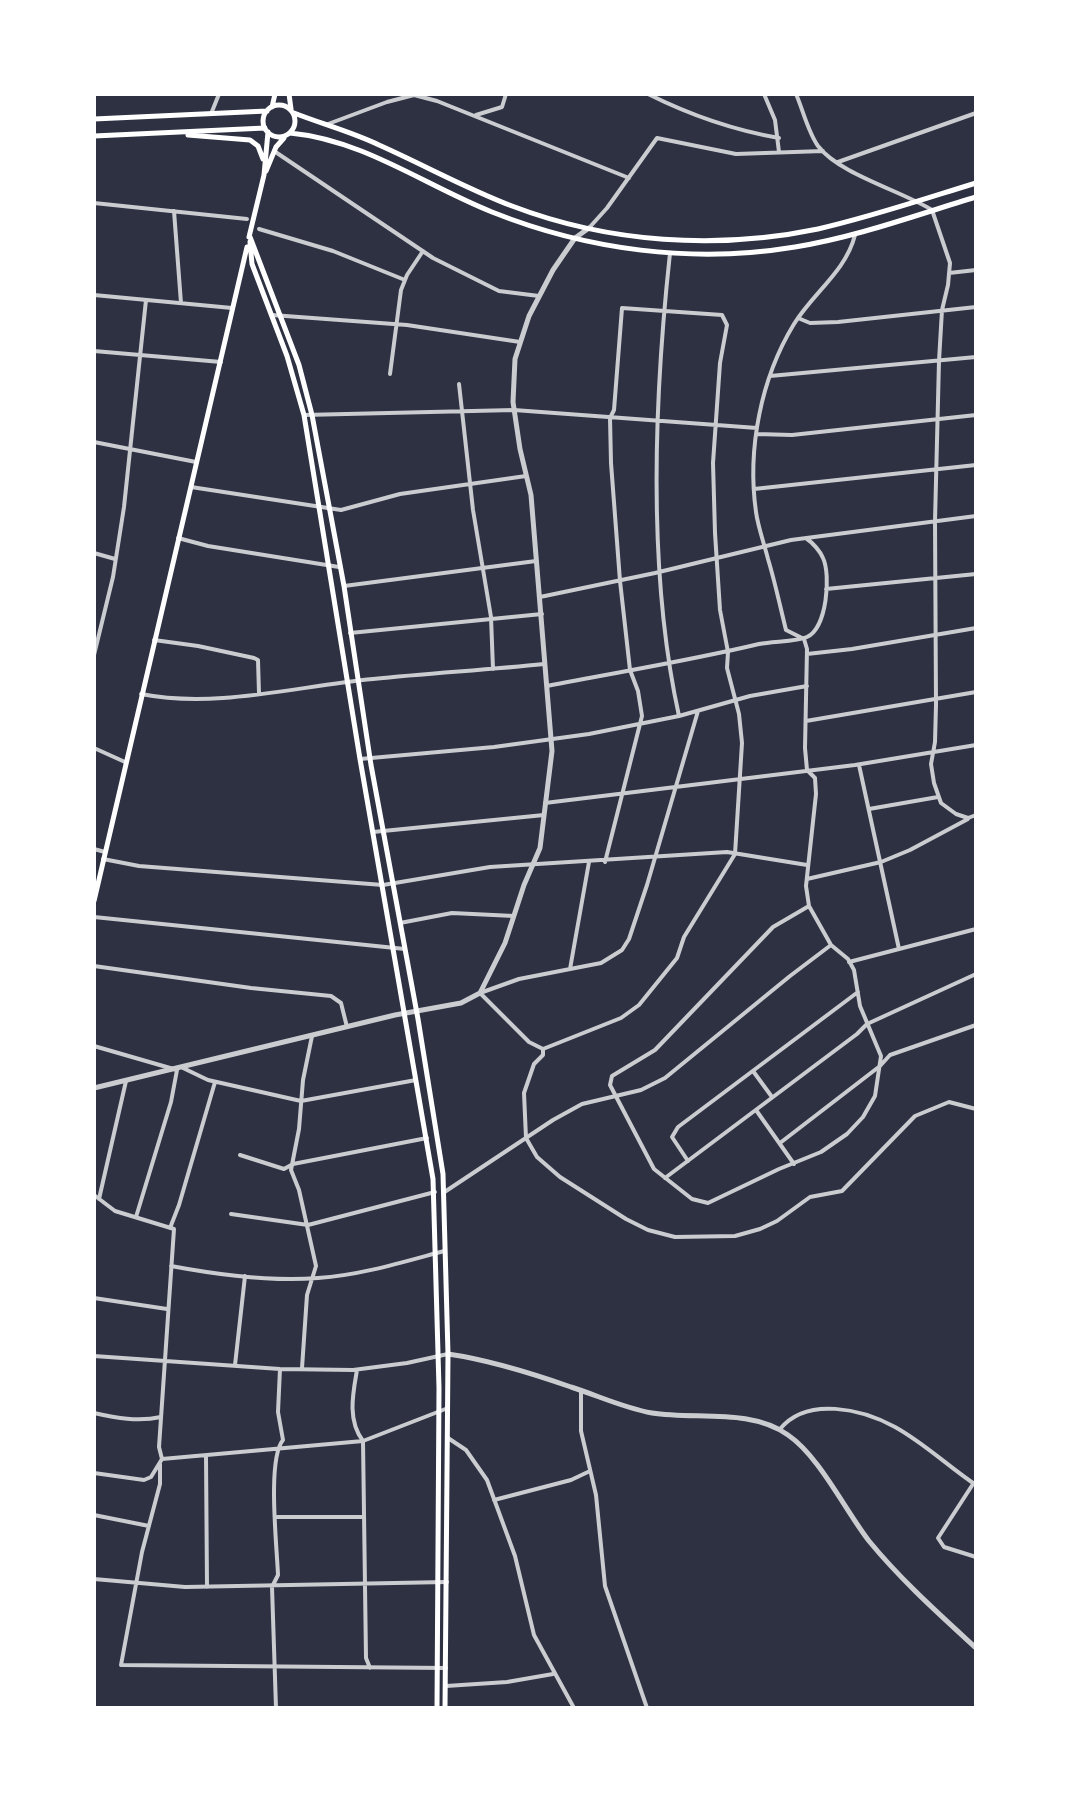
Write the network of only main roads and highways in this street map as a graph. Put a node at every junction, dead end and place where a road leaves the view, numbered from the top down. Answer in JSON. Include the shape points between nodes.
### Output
{"nodes":[{"id":1,"x":275,"y":94,"type":"edge"},
{"id":2,"x":289,"y":94,"type":"edge"},
{"id":3,"x":270,"y":109,"type":"junction"},
{"id":4,"x":292,"y":112,"type":"junction"},
{"id":5,"x":96,"y":118,"type":"edge"},
{"id":6,"x":266,"y":130,"type":"junction"},
{"id":7,"x":159,"y":133,"type":"junction"},
{"id":8,"x":288,"y":135,"type":"junction"},
{"id":9,"x":94,"y":136,"type":"edge"},
{"id":10,"x":264,"y":164,"type":"junction"},
{"id":11,"x":264,"y":175,"type":"junction"},
{"id":12,"x":976,"y":183,"type":"edge"},
{"id":13,"x":976,"y":198,"type":"edge"},
{"id":14,"x":250,"y":237,"type":"junction"},
{"id":15,"x":94,"y":901,"type":"edge"},
{"id":16,"x":437,"y":1708,"type":"edge"},
{"id":17,"x":445,"y":1708,"type":"edge"}],
"edges":[{"from":1,"to":3,"type":"main road"},
{"from":2,"to":4,"type":"main road"},
{"from":3,"to":4,"type":"main road","via":[[282,106]]},
{"from":3,"to":5,"type":"main road"},
{"from":3,"to":6,"type":"main road","via":[[263,120]]},
{"from":4,"to":8,"type":"main road","via":[[295,125]]},
{"from":4,"to":12,"type":"main road","via":[[379,145],[513,207],[629,236],[759,239],[821,228]]},
{"from":6,"to":7,"type":"main road"},
{"from":6,"to":8,"type":"main road","via":[[277,137]]},
{"from":6,"to":10,"type":"main road"},
{"from":7,"to":9,"type":"main road"},
{"from":7,"to":10,"type":"main road","via":[[250,140]]},
{"from":8,"to":11,"type":"main road"},
{"from":8,"to":13,"type":"main road","via":[[342,143],[482,208],[575,238],[670,253],[765,251],[812,244]]},
{"from":10,"to":11,"type":"main road"},
{"from":11,"to":14,"type":"main road"},
{"from":14,"to":15,"type":"main road"},
{"from":14,"to":16,"type":"main road","via":[[252,264],[304,415],[435,1192]]},
{"from":14,"to":17,"type":"main road","via":[[299,365],[312,415],[443,1174],[448,1354]]}]}
